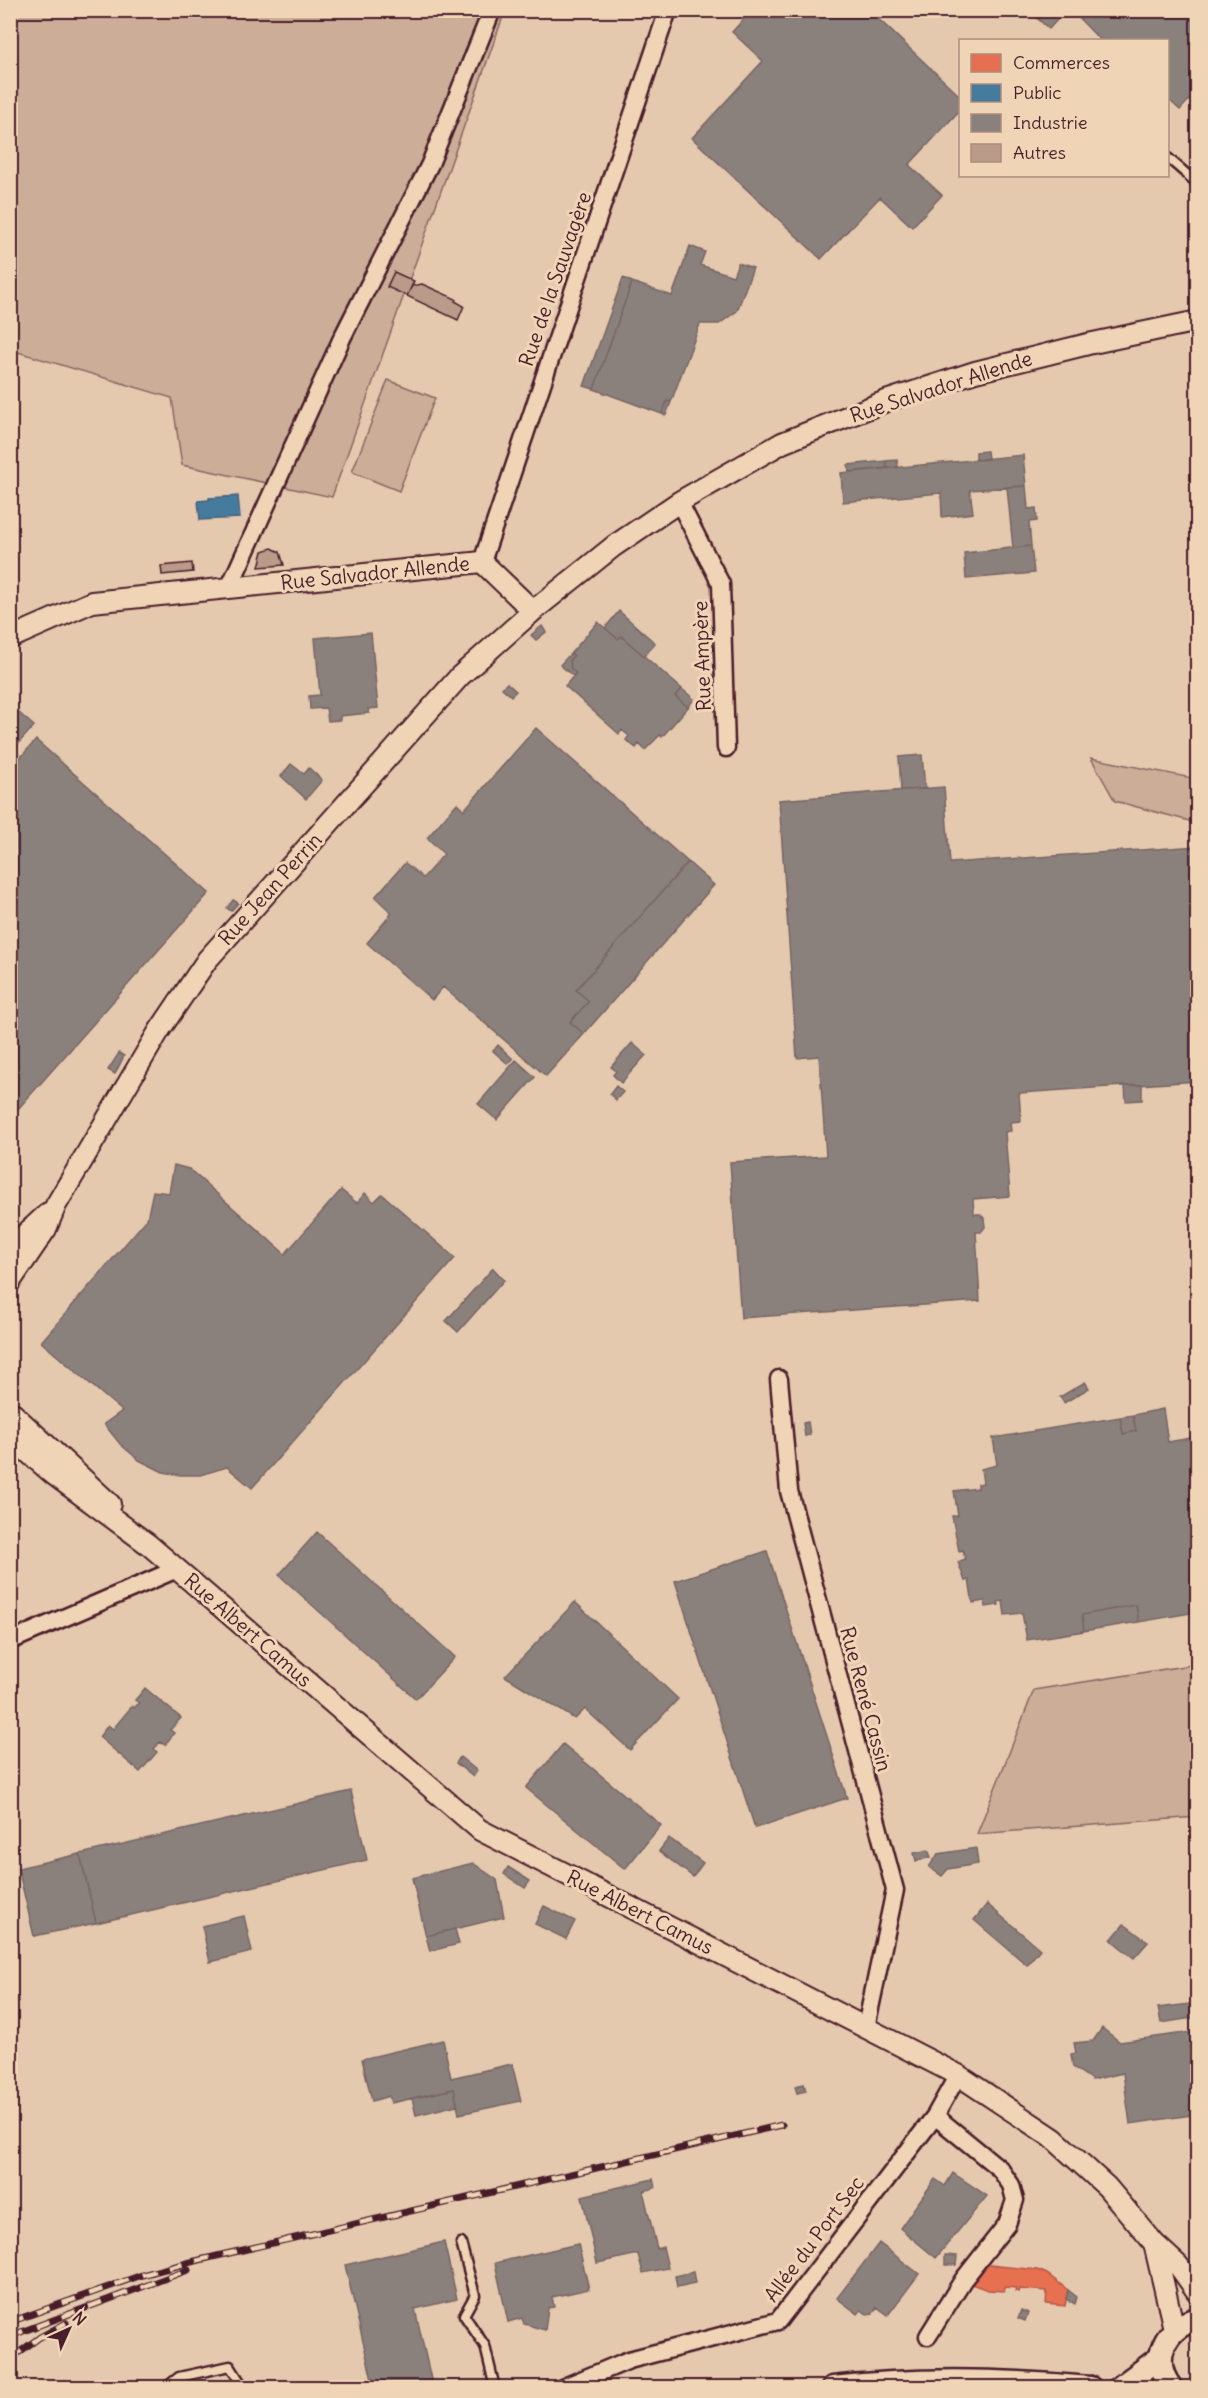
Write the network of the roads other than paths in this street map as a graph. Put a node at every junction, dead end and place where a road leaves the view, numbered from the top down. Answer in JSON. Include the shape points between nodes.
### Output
{"nodes":[{"id":1,"x":492,"y":10,"type":"edge"},
{"id":2,"x":668,"y":10,"type":"edge"},
{"id":3,"x":1169,"y":160,"type":"edge"},
{"id":4,"x":1197,"y":184,"type":"edge"},
{"id":5,"x":1197,"y":321,"type":"edge"},
{"id":6,"x":679,"y":502,"type":"junction"},
{"id":7,"x":482,"y":562,"type":"junction"},
{"id":8,"x":229,"y":588,"type":"junction"},
{"id":9,"x":533,"y":611,"type":"junction"},
{"id":10,"x":10,"y":638,"type":"edge"},
{"id":11,"x":726,"y":748,"type":"dead end"},
{"id":12,"x":56,"y":1205,"type":"junction"},
{"id":13,"x":10,"y":1248,"type":"edge"},
{"id":14,"x":10,"y":1282,"type":"edge"},
{"id":15,"x":779,"y":1379,"type":"dead end"},
{"id":16,"x":10,"y":1411,"type":"edge"},
{"id":17,"x":10,"y":1437,"type":"edge"},
{"id":18,"x":149,"y":1545,"type":"junction"},
{"id":19,"x":177,"y":1569,"type":"junction"},
{"id":20,"x":10,"y":1641,"type":"edge"},
{"id":21,"x":866,"y":2027,"type":"junction"},
{"id":22,"x":958,"y":2075,"type":"junction"},
{"id":23,"x":935,"y":2116,"type":"junction"},
{"id":24,"x":461,"y":2243,"type":"dead end"},
{"id":25,"x":1154,"y":2243,"type":"junction"},
{"id":26,"x":1197,"y":2293,"type":"edge"},
{"id":27,"x":1197,"y":2319,"type":"edge"},
{"id":28,"x":1174,"y":2329,"type":"junction"},
{"id":29,"x":928,"y":2336,"type":"dead end"},
{"id":30,"x":1161,"y":2357,"type":"junction"},
{"id":31,"x":891,"y":2385,"type":"edge"},
{"id":32,"x":165,"y":2388,"type":"edge"},
{"id":33,"x":244,"y":2388,"type":"edge"},
{"id":34,"x":495,"y":2388,"type":"edge"},
{"id":35,"x":562,"y":2388,"type":"edge"},
{"id":36,"x":833,"y":2388,"type":"edge"},
{"id":37,"x":1090,"y":2388,"type":"edge"},
{"id":38,"x":1119,"y":2388,"type":"edge"},
{"id":39,"x":1171,"y":2388,"type":"edge"}],
"edges":[{"from":1,"to":8,"type":"street","via":[[430,164],[342,338]]},
{"from":2,"to":7,"type":"street","name":"Rue de la Sauvagère"},
{"from":3,"to":4,"type":"lane"},
{"from":5,"to":6,"type":"street","name":"Rue Salvador Allende","via":[[975,372],[886,401],[782,443]]},
{"from":6,"to":9,"type":"street","name":"Rue Salvador Allende","via":[[614,546]]},
{"from":6,"to":11,"type":"street","name":"Rue Ampère","via":[[721,584]]},
{"from":7,"to":8,"type":"street","name":"Rue Salvador Allende"},
{"from":7,"to":9,"type":"street","name":"Rue Salvador Allende"},
{"from":8,"to":10,"type":"street","name":"Rue Salvador Allende","via":[[92,602]]},
{"from":9,"to":12,"type":"street","name":"Rue Jean Perrin","via":[[460,676],[207,960],[159,1031]]},
{"from":12,"to":13,"type":"street","name":"Rue Jean Perrin"},
{"from":12,"to":14,"type":"street","name":"Rue Jean Perrin","via":[[46,1229]]},
{"from":15,"to":21,"type":"street","name":"Rue René Cassin","via":[[789,1491],[895,1890]]},
{"from":16,"to":18,"type":"street","name":"Rue Albert Camus","via":[[110,1503]]},
{"from":17,"to":18,"type":"street","name":"Rue Albert Camus"},
{"from":18,"to":19,"type":"street","name":"Rue Albert Camus"},
{"from":19,"to":20,"type":"street"},
{"from":19,"to":21,"type":"street","name":"Rue Albert Camus","via":[[480,1830]]},
{"from":21,"to":22,"type":"street","name":"Rue Albert Camus"},
{"from":22,"to":23,"type":"street"},
{"from":22,"to":25,"type":"street","name":"Rue Albert Camus","via":[[1053,2138],[1107,2187]]},
{"from":23,"to":29,"type":"street","via":[[1000,2169],[1015,2200],[1007,2224],[963,2280]]},
{"from":23,"to":35,"type":"street","name":"Allée du Port Sec","via":[[777,2321],[628,2360]]},
{"from":24,"to":34,"type":"lane","via":[[475,2295],[464,2315],[485,2346]]},
{"from":25,"to":26,"type":"street","name":"Rue Albert Camus","via":[[1178,2265]]},
{"from":25,"to":28,"type":"street","name":"Rue Albert Camus"},
{"from":27,"to":28,"type":"main road"},
{"from":28,"to":30,"type":"main road"},
{"from":30,"to":38,"type":"main road"},
{"from":30,"to":39,"type":"main road"},
{"from":31,"to":36,"type":"main road"},
{"from":31,"to":37,"type":"main road","via":[[1021,2382]]},
{"from":32,"to":33,"type":"lane","via":[[179,2378],[230,2366]]}]}
